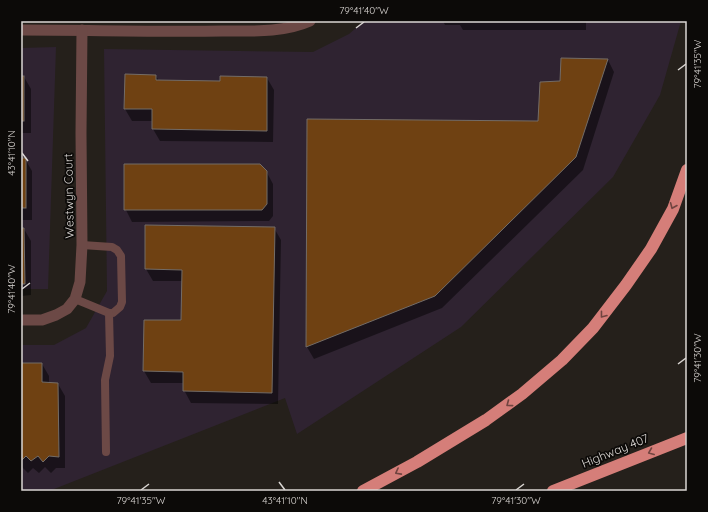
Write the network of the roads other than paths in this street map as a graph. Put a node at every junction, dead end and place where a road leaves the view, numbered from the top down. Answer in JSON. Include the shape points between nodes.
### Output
{"nodes":[{"id":1,"x":310,"y":21,"type":"edge"},
{"id":2,"x":21,"y":30,"type":"edge"},
{"id":3,"x":82,"y":30,"type":"junction"},
{"id":4,"x":687,"y":170,"type":"edge"},
{"id":5,"x":82,"y":245,"type":"junction"},
{"id":6,"x":75,"y":299,"type":"junction"},
{"id":7,"x":109,"y":313,"type":"junction"},
{"id":8,"x":21,"y":320,"type":"edge"},
{"id":9,"x":687,"y":438,"type":"edge"},
{"id":10,"x":106,"y":452,"type":"dead end"},
{"id":11,"x":363,"y":491,"type":"edge"},
{"id":12,"x":554,"y":491,"type":"edge"}],
"edges":[{"from":1,"to":3,"type":"street","via":[[280,29],[257,30]]},
{"from":2,"to":3,"type":"street"},
{"from":3,"to":5,"type":"street","name":"Westwyn Court"},
{"from":4,"to":11,"type":"highway","one_way":true,"via":[[673,208],[651,249],[592,328],[562,360],[486,420]]},
{"from":5,"to":6,"type":"street","name":"Westwyn Court","via":[[80,282]]},
{"from":5,"to":7,"type":"lane","via":[[112,247],[121,256],[122,302],[117,310]]},
{"from":6,"to":7,"type":"lane"},
{"from":6,"to":8,"type":"street","via":[[67,309],[56,315],[42,320]]},
{"from":7,"to":10,"type":"lane","via":[[110,356],[105,380]]},
{"from":9,"to":12,"type":"highway","name":"Highway 407","one_way":true}]}
